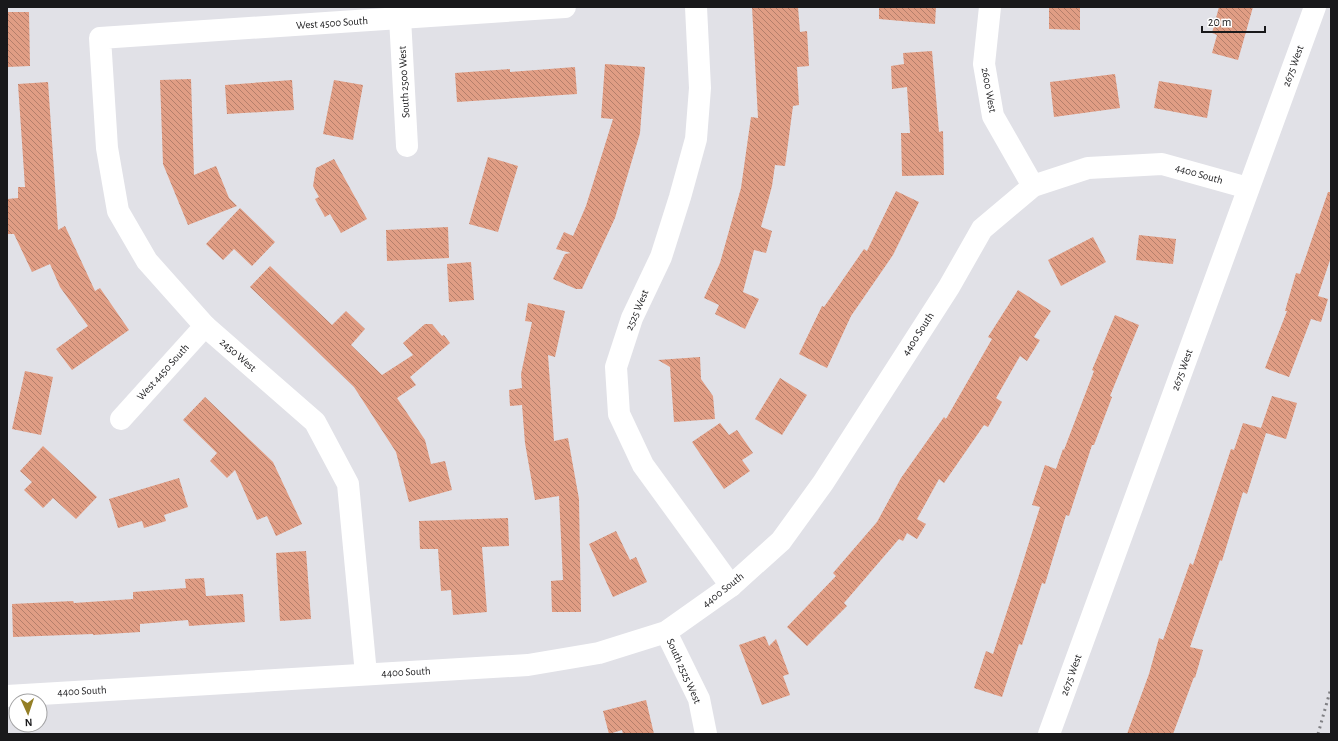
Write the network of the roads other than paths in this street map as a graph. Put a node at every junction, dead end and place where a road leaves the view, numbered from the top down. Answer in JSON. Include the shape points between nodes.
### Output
{"nodes":[{"id":1,"x":565,"y":7,"type":"edge"},
{"id":2,"x":696,"y":7,"type":"edge"},
{"id":3,"x":990,"y":7,"type":"edge"},
{"id":4,"x":1315,"y":7,"type":"edge"},
{"id":5,"x":400,"y":18,"type":"junction"},
{"id":6,"x":100,"y":38,"type":"joint"},
{"id":7,"x":407,"y":146,"type":"dead end"},
{"id":8,"x":1033,"y":186,"type":"junction"},
{"id":9,"x":1248,"y":188,"type":"junction"},
{"id":10,"x":205,"y":326,"type":"junction"},
{"id":11,"x":121,"y":419,"type":"dead end"},
{"id":12,"x":731,"y":586,"type":"junction"},
{"id":13,"x":666,"y":632,"type":"junction"},
{"id":14,"x":366,"y":674,"type":"junction"},
{"id":15,"x":7,"y":696,"type":"edge"},
{"id":16,"x":706,"y":734,"type":"edge"},
{"id":17,"x":1049,"y":734,"type":"edge"}],
"edges":[{"from":1,"to":5,"type":"street","name":"West 4500 South"},
{"from":2,"to":12,"type":"street","name":"2525 West","via":[[700,88],[696,139],[661,257],[632,318],[616,367],[619,414],[643,465]]},
{"from":3,"to":8,"type":"street","name":"2600 West","via":[[984,64],[993,116]]},
{"from":4,"to":9,"type":"street","name":"2675 West"},
{"from":5,"to":6,"type":"street","name":"West 4500 South"},
{"from":5,"to":7,"type":"street","name":"South 2500 West"},
{"from":6,"to":10,"type":"street","name":"2450 West","via":[[107,148],[118,211],[147,261]]},
{"from":8,"to":9,"type":"street","name":"4400 South","via":[[1088,168],[1162,164]]},
{"from":8,"to":12,"type":"street","name":"4400 South","via":[[982,229],[949,287],[823,483],[781,541]]},
{"from":9,"to":17,"type":"street","name":"2675 West"},
{"from":10,"to":11,"type":"street","name":"West 4450 South"},
{"from":10,"to":14,"type":"street","name":"2450 West","via":[[315,422],[348,484]]},
{"from":12,"to":13,"type":"street","name":"4400 South"},
{"from":13,"to":14,"type":"street","name":"4400 South","via":[[599,653],[528,665]]},
{"from":13,"to":16,"type":"street","name":"South 2525 West","via":[[699,699]]},
{"from":14,"to":15,"type":"street","name":"4400 South"}]}
